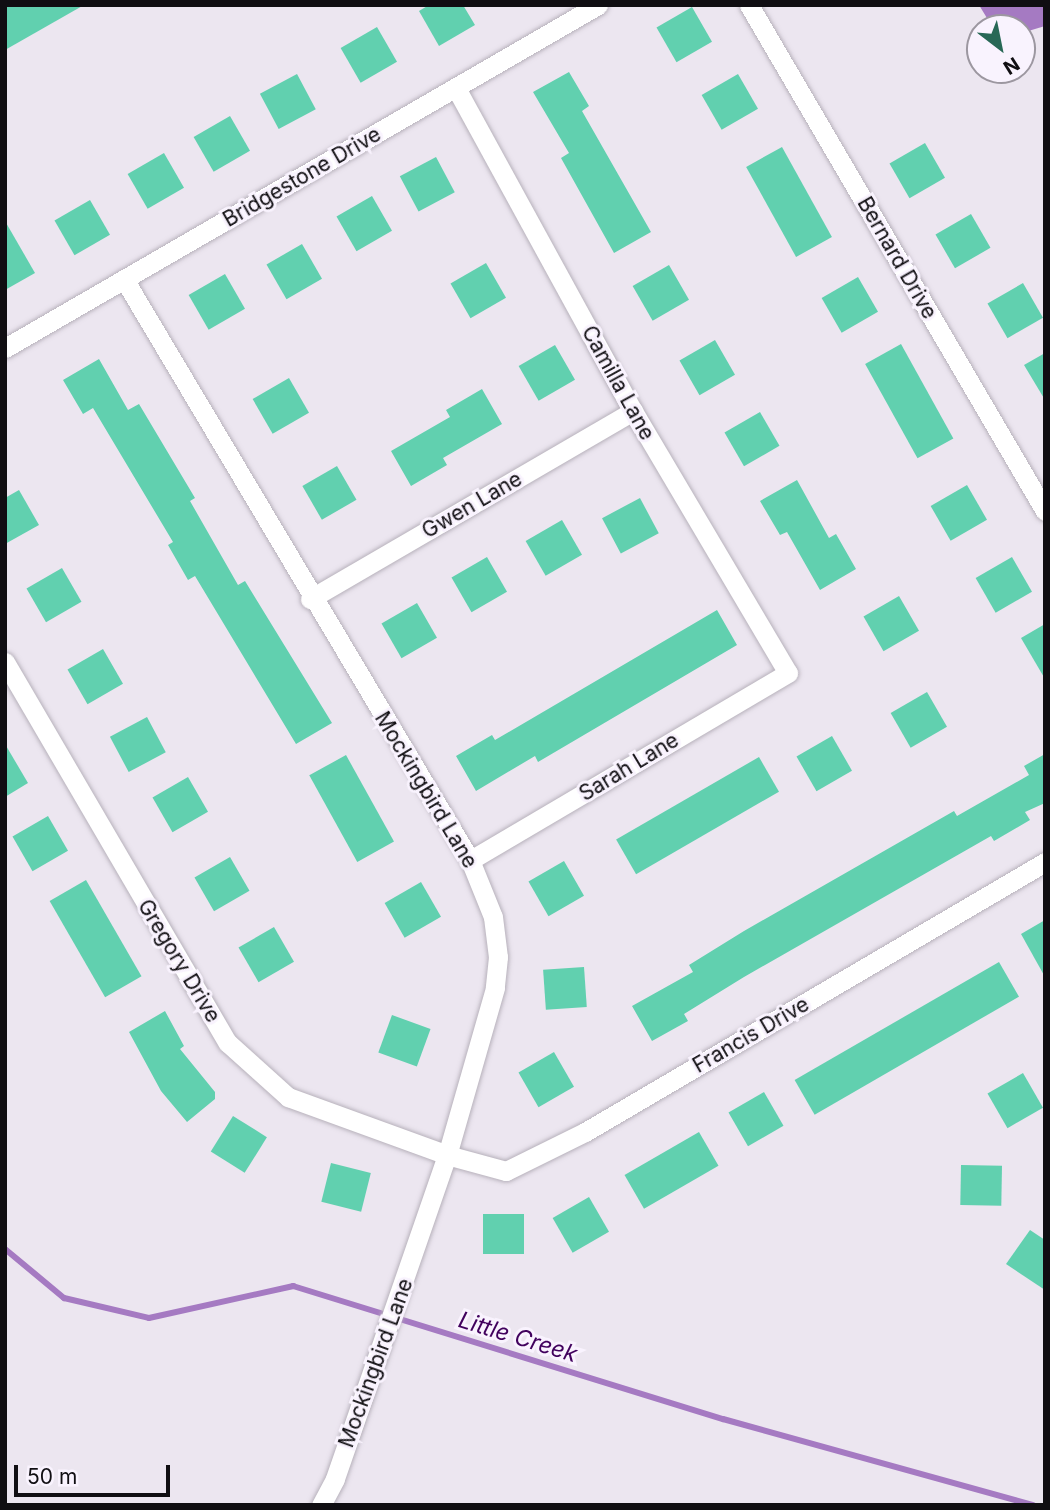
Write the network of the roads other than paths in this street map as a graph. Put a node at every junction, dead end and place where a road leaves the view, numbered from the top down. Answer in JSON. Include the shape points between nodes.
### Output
{"nodes":[{"id":1,"x":598,"y":5,"type":"edge"},
{"id":2,"x":749,"y":5,"type":"edge"},
{"id":3,"x":456,"y":88,"type":"junction"},
{"id":4,"x":124,"y":279,"type":"junction"},
{"id":5,"x":5,"y":348,"type":"edge"},
{"id":6,"x":633,"y":411,"type":"junction"},
{"id":7,"x":1045,"y":511,"type":"edge"},
{"id":8,"x":310,"y":599,"type":"junction"},
{"id":9,"x":5,"y":662,"type":"edge"},
{"id":10,"x":788,"y":673,"type":"joint"},
{"id":11,"x":470,"y":860,"type":"junction"},
{"id":12,"x":1045,"y":862,"type":"edge"},
{"id":13,"x":447,"y":1155,"type":"junction"},
{"id":14,"x":321,"y":1505,"type":"edge"}],
"edges":[{"from":1,"to":3,"type":"street","name":"Bridgestone Drive"},
{"from":2,"to":7,"type":"street","name":"Bernard Drive"},
{"from":3,"to":4,"type":"street","name":"Bridgestone Drive"},
{"from":3,"to":6,"type":"street","name":"Camilla Lane"},
{"from":4,"to":5,"type":"street","name":"Bridgestone Drive"},
{"from":4,"to":8,"type":"street","name":"Mockingbird Lane"},
{"from":6,"to":8,"type":"street","name":"Gwen Lane"},
{"from":6,"to":10,"type":"street","name":"Camilla Lane"},
{"from":8,"to":11,"type":"street","name":"Mockingbird Lane"},
{"from":9,"to":13,"type":"street","name":"Gregory Drive","via":[[228,1043],[288,1097]]},
{"from":10,"to":11,"type":"street","name":"Sarah Lane"},
{"from":11,"to":13,"type":"street","name":"Mockingbird Lane","via":[[493,917],[499,957],[495,988]]},
{"from":12,"to":13,"type":"street","name":"Francis Drive","via":[[574,1138],[506,1171]]},
{"from":13,"to":14,"type":"street","name":"Mockingbird Lane","via":[[335,1479]]}]}
